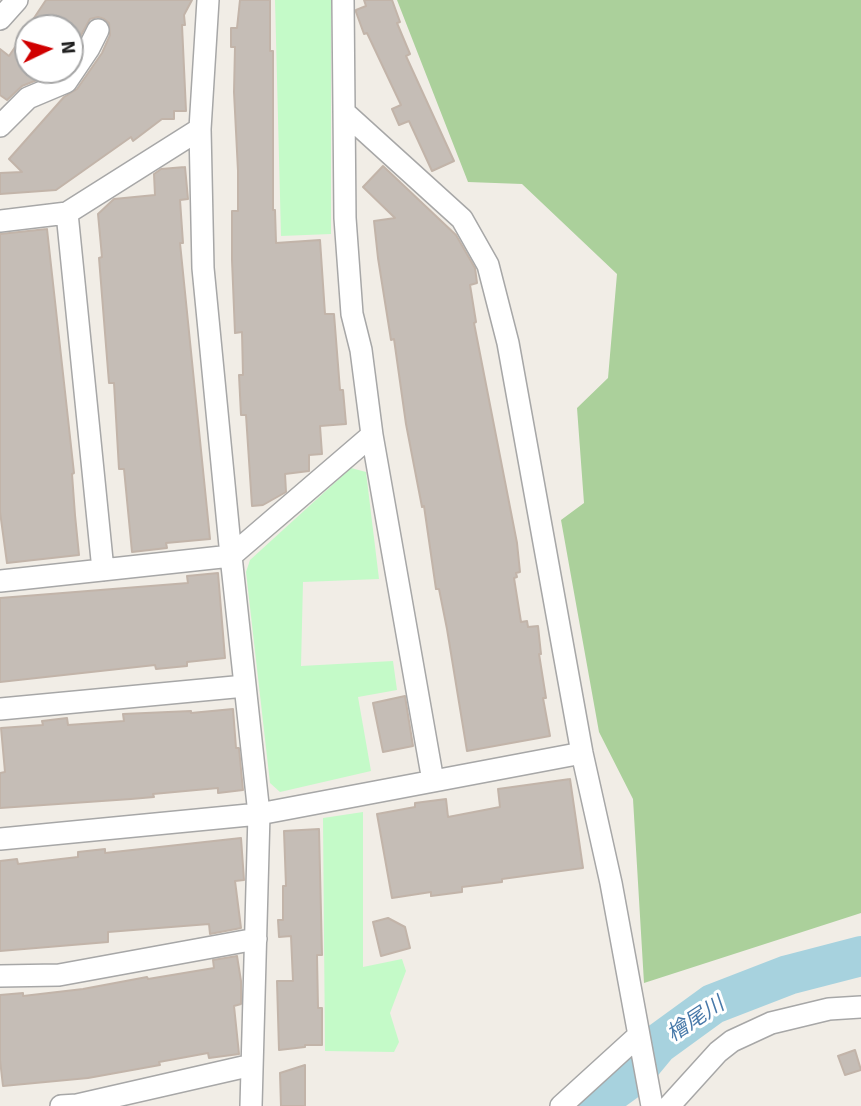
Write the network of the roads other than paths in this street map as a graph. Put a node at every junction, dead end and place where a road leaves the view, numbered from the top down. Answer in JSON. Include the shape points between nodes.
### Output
{"nodes":[{"id":1,"x":17,"y":0,"type":"edge"},
{"id":2,"x":208,"y":0,"type":"edge"},
{"id":3,"x":343,"y":0,"type":"edge"},
{"id":4,"x":0,"y":19,"type":"edge"},
{"id":5,"x":98,"y":45,"type":"dead end"},
{"id":6,"x":344,"y":112,"type":"junction"},
{"id":7,"x":0,"y":126,"type":"edge"},
{"id":8,"x":200,"y":130,"type":"junction"},
{"id":9,"x":67,"y":213,"type":"junction"},
{"id":10,"x":0,"y":221,"type":"edge"},
{"id":11,"x":372,"y":435,"type":"junction"},
{"id":12,"x":231,"y":556,"type":"junction"},
{"id":13,"x":103,"y":570,"type":"junction"},
{"id":14,"x":0,"y":581,"type":"edge"},
{"id":15,"x":245,"y":686,"type":"junction"},
{"id":16,"x":0,"y":709,"type":"edge"},
{"id":17,"x":582,"y":753,"type":"junction"},
{"id":18,"x":433,"y":781,"type":"junction"},
{"id":19,"x":260,"y":814,"type":"junction"},
{"id":20,"x":0,"y":839,"type":"edge"},
{"id":21,"x":256,"y":939,"type":"junction"},
{"id":22,"x":0,"y":976,"type":"edge"},
{"id":23,"x":861,"y":1007,"type":"edge"},
{"id":24,"x":639,"y":1035,"type":"junction"},
{"id":25,"x":252,"y":1065,"type":"junction"},
{"id":26,"x":61,"y":1106,"type":"edge"},
{"id":27,"x":251,"y":1106,"type":"edge"},
{"id":28,"x":561,"y":1106,"type":"edge"},
{"id":29,"x":652,"y":1106,"type":"edge"},
{"id":30,"x":669,"y":1106,"type":"edge"}],
"edges":[{"from":1,"to":4,"type":"street"},
{"from":2,"to":8,"type":"street"},
{"from":3,"to":6,"type":"street"},
{"from":5,"to":7,"type":"street","via":[[66,82],[29,98]]},
{"from":6,"to":11,"type":"street","via":[[352,314]]},
{"from":6,"to":17,"type":"street","via":[[462,219],[488,265],[508,343]]},
{"from":8,"to":9,"type":"street"},
{"from":8,"to":12,"type":"street","via":[[203,268]]},
{"from":9,"to":10,"type":"street"},
{"from":9,"to":13,"type":"street"},
{"from":11,"to":12,"type":"street"},
{"from":11,"to":18,"type":"street"},
{"from":12,"to":13,"type":"street"},
{"from":12,"to":15,"type":"street"},
{"from":13,"to":14,"type":"street"},
{"from":15,"to":16,"type":"street"},
{"from":15,"to":19,"type":"street"},
{"from":17,"to":18,"type":"street"},
{"from":17,"to":24,"type":"street"},
{"from":18,"to":19,"type":"street"},
{"from":19,"to":20,"type":"street"},
{"from":19,"to":21,"type":"street"},
{"from":21,"to":22,"type":"street","via":[[60,975]]},
{"from":21,"to":25,"type":"street"},
{"from":23,"to":30,"type":"street","via":[[829,1009],[771,1023],[732,1041]]},
{"from":24,"to":28,"type":"street"},
{"from":24,"to":29,"type":"street"},
{"from":25,"to":26,"type":"street"},
{"from":25,"to":27,"type":"street"}]}
